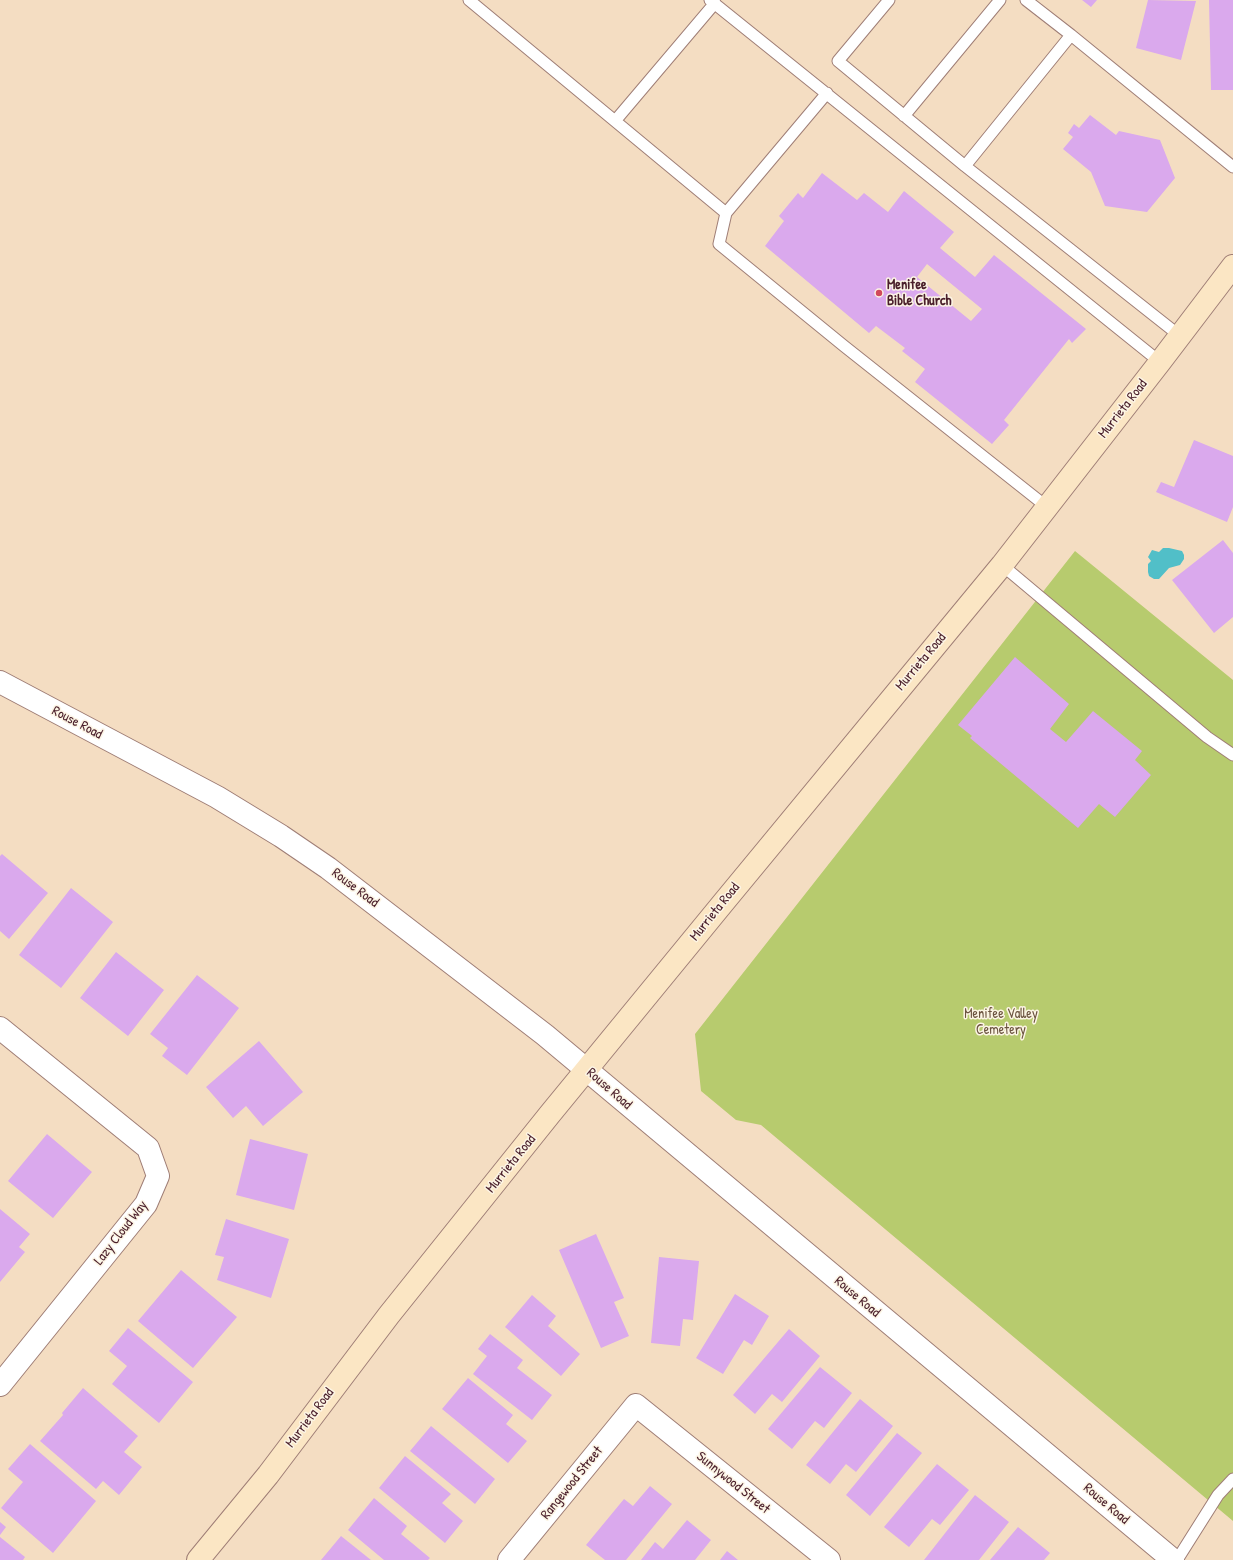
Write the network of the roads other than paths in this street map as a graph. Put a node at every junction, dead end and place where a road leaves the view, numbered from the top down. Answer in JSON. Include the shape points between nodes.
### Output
{"nodes":[{"id":1,"x":469,"y":0,"type":"edge"},
{"id":2,"x":889,"y":0,"type":"edge"},
{"id":3,"x":1000,"y":0,"type":"edge"},
{"id":4,"x":1026,"y":0,"type":"edge"},
{"id":5,"x":713,"y":2,"type":"edge"},
{"id":6,"x":1071,"y":35,"type":"junction"},
{"id":7,"x":827,"y":94,"type":"junction"},
{"id":8,"x":904,"y":116,"type":"junction"},
{"id":9,"x":615,"y":121,"type":"junction"},
{"id":10,"x":966,"y":166,"type":"junction"},
{"id":11,"x":1233,"y":167,"type":"edge"},
{"id":12,"x":726,"y":213,"type":"junction"},
{"id":13,"x":1233,"y":266,"type":"edge"},
{"id":14,"x":1180,"y":336,"type":"junction"},
{"id":15,"x":1160,"y":362,"type":"junction"},
{"id":16,"x":1047,"y":508,"type":"junction"},
{"id":17,"x":1002,"y":565,"type":"junction"},
{"id":18,"x":0,"y":682,"type":"edge"},
{"id":19,"x":1233,"y":755,"type":"edge"},
{"id":20,"x":0,"y":1028,"type":"edge"},
{"id":21,"x":586,"y":1070,"type":"junction"},
{"id":22,"x":0,"y":1385,"type":"edge"},
{"id":23,"x":636,"y":1405,"type":"joint"},
{"id":24,"x":1233,"y":1479,"type":"edge"},
{"id":25,"x":198,"y":1560,"type":"edge"},
{"id":26,"x":509,"y":1560,"type":"edge"},
{"id":27,"x":829,"y":1560,"type":"edge"},
{"id":28,"x":1173,"y":1560,"type":"edge"},
{"id":29,"x":1177,"y":1560,"type":"edge"}],
"edges":[{"from":1,"to":9,"type":"lane"},
{"from":2,"to":8,"type":"lane","via":[[838,61]]},
{"from":3,"to":8,"type":"lane"},
{"from":4,"to":6,"type":"lane"},
{"from":5,"to":7,"type":"lane"},
{"from":5,"to":9,"type":"lane"},
{"from":6,"to":10,"type":"lane"},
{"from":6,"to":11,"type":"lane"},
{"from":7,"to":12,"type":"lane"},
{"from":7,"to":15,"type":"lane"},
{"from":8,"to":10,"type":"lane"},
{"from":9,"to":12,"type":"lane"},
{"from":10,"to":14,"type":"lane"},
{"from":12,"to":16,"type":"lane","via":[[720,244]]},
{"from":13,"to":14,"type":"main road","name":"Murrieta Road"},
{"from":14,"to":15,"type":"main road","name":"Murrieta Road"},
{"from":15,"to":16,"type":"main road","name":"Murrieta Road"},
{"from":16,"to":17,"type":"main road","name":"Murrieta Road"},
{"from":17,"to":19,"type":"lane","via":[[1207,737]]},
{"from":17,"to":21,"type":"main road","name":"Murrieta Road"},
{"from":18,"to":21,"type":"street","name":"Rouse Road","via":[[217,797],[281,836],[396,920],[545,1035]]},
{"from":20,"to":22,"type":"street","name":"Lazy Cloud Way","via":[[148,1148],[158,1176],[146,1204]]},
{"from":21,"to":25,"type":"main road","name":"Murrieta Road","via":[[389,1315],[268,1475]]},
{"from":21,"to":28,"type":"street","name":"Rouse Road"},
{"from":23,"to":26,"type":"street","name":"Rangewood Street"},
{"from":23,"to":27,"type":"street","name":"Sunnywood Street"},
{"from":24,"to":29,"type":"lane","via":[[1218,1495]]}]}
